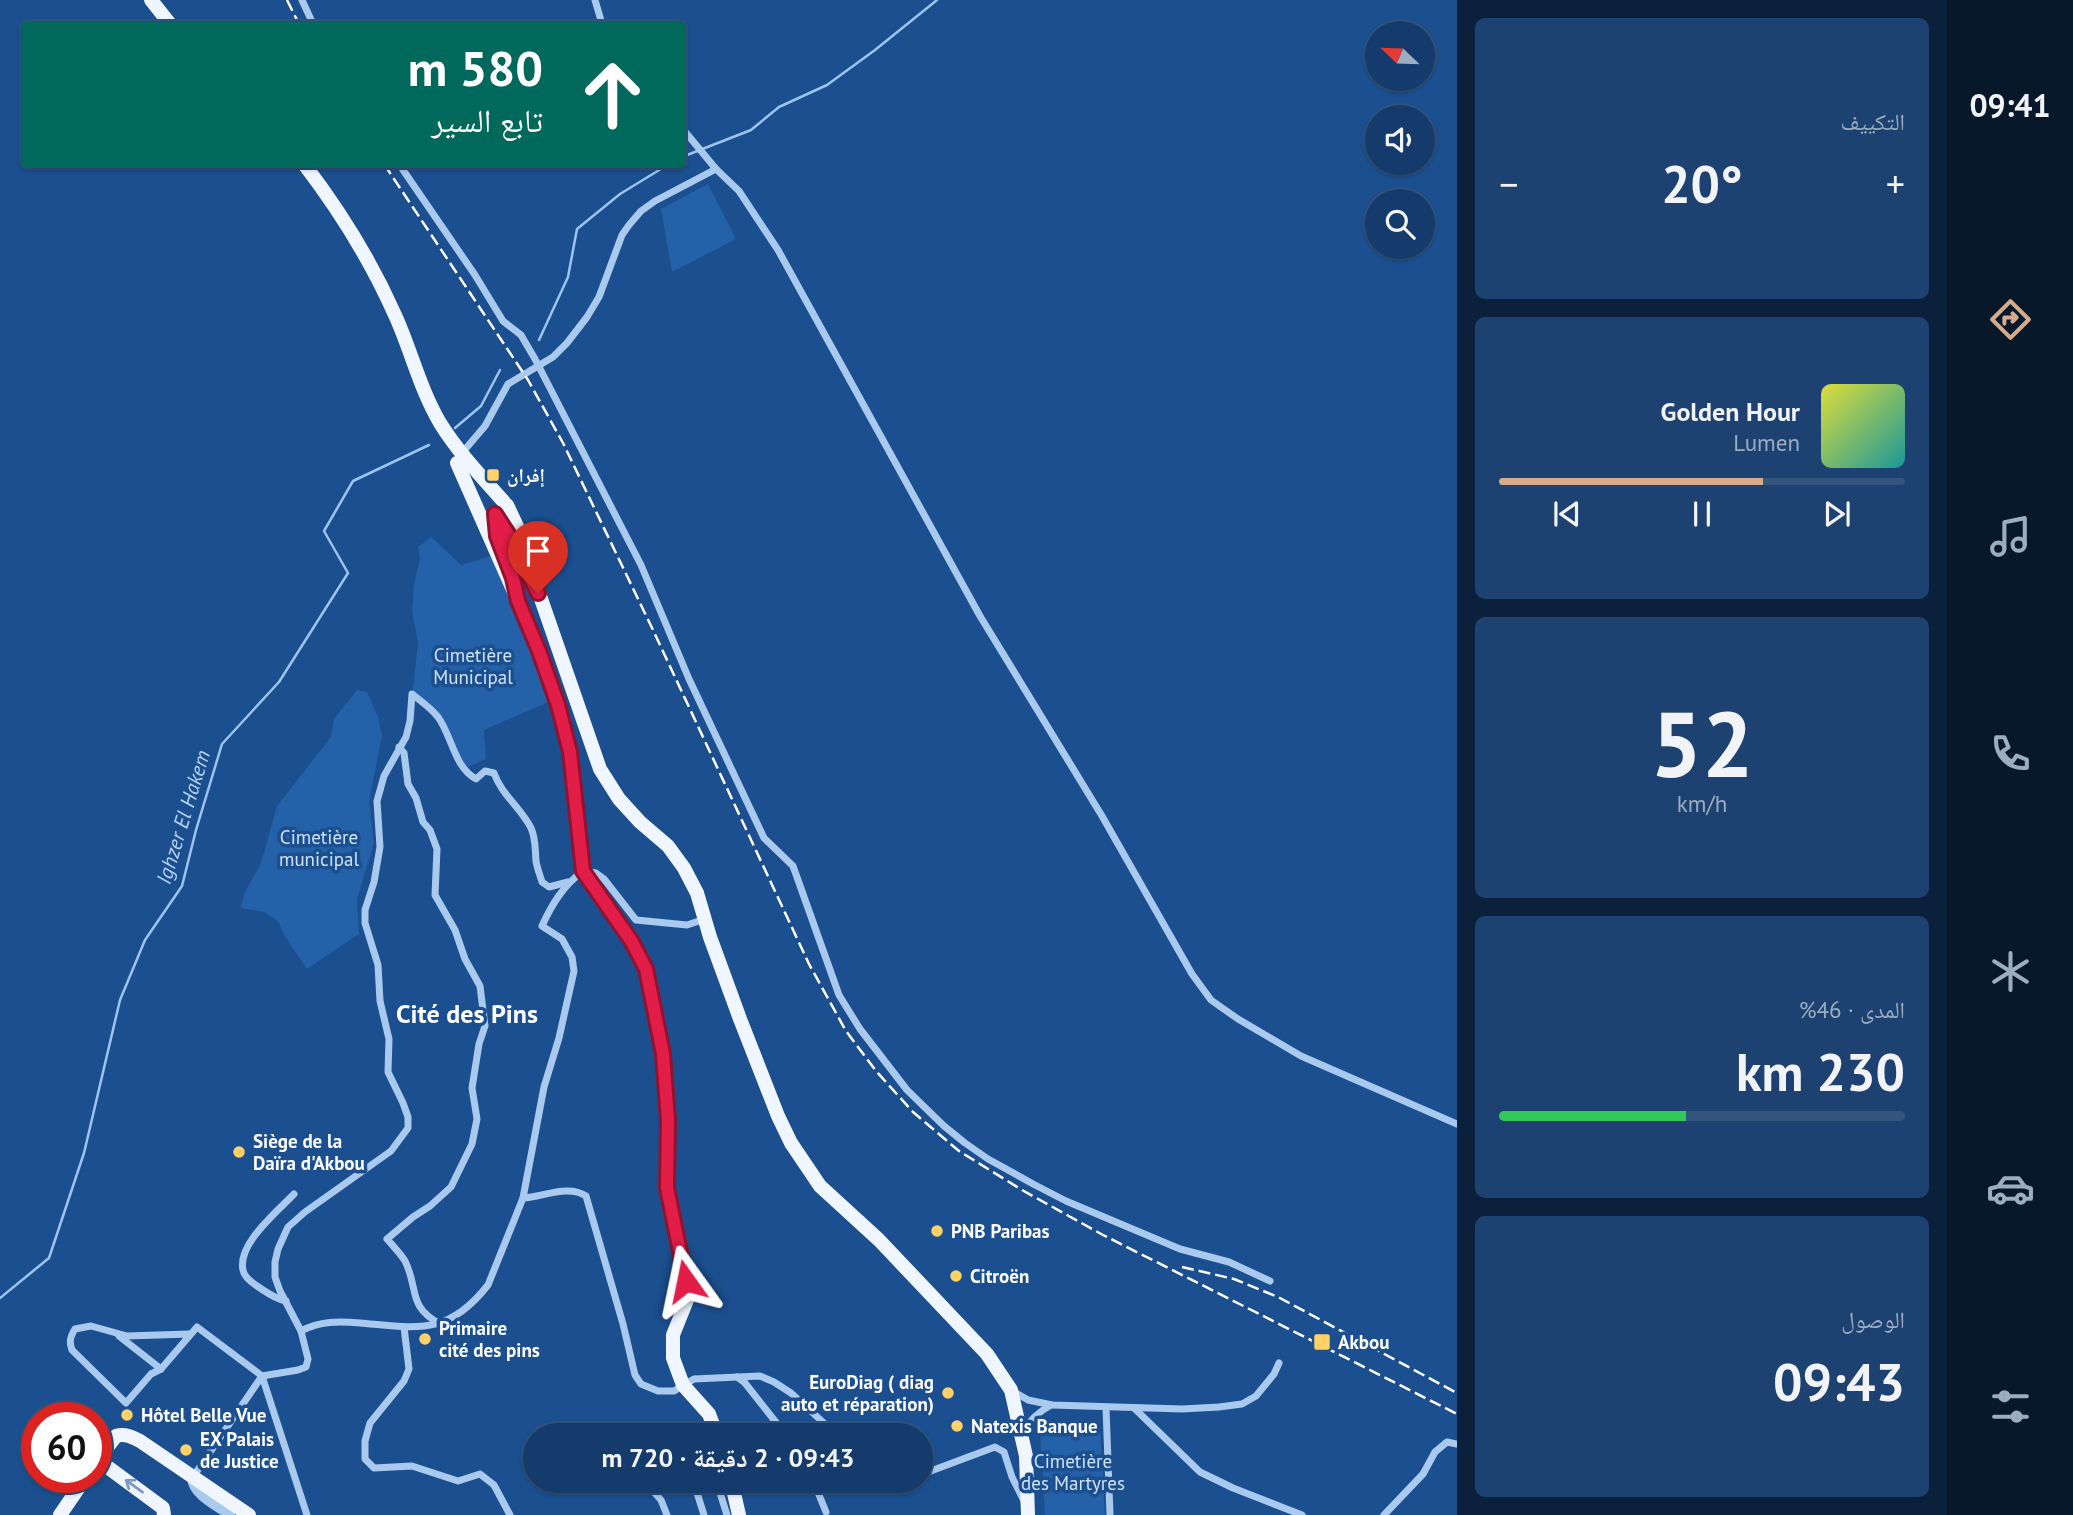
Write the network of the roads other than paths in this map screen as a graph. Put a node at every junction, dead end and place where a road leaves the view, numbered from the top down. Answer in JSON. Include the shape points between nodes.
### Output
{"nodes":[{"id":1,"x":151,"y":0,"type":"edge"},
{"id":2,"x":163,"y":0,"type":"edge"},
{"id":3,"x":302,"y":0,"type":"edge"},
{"id":4,"x":595,"y":0,"type":"edge"},
{"id":5,"x":168,"y":21,"type":"edge"},
{"id":6,"x":179,"y":21,"type":"edge"},
{"id":7,"x":312,"y":21,"type":"edge"},
{"id":8,"x":601,"y":21,"type":"edge"},
{"id":9,"x":686,"y":133,"type":"edge"},
{"id":10,"x":294,"y":168,"type":"edge"},
{"id":11,"x":307,"y":168,"type":"edge"},
{"id":12,"x":401,"y":168,"type":"edge"},
{"id":13,"x":716,"y":169,"type":"junction"},
{"id":14,"x":538,"y":367,"type":"junction"},
{"id":15,"x":437,"y":427,"type":"junction"},
{"id":16,"x":456,"y":453,"type":"junction"},
{"id":17,"x":479,"y":501,"type":"junction"},
{"id":18,"x":499,"y":508,"type":"junction"},
{"id":19,"x":488,"y":531,"type":"junction"},
{"id":20,"x":518,"y":601,"type":"junction"},
{"id":21,"x":399,"y":747,"type":"junction"},
{"id":22,"x":583,"y":871,"type":"junction"},
{"id":23,"x":568,"y":882,"type":"junction"},
{"id":24,"x":705,"y":919,"type":"junction"},
{"id":25,"x":1457,"y":1124,"type":"edge"},
{"id":26,"x":294,"y":1194,"type":"dead end"},
{"id":27,"x":523,"y":1198,"type":"junction"},
{"id":28,"x":1270,"y":1281,"type":"dead end"},
{"id":29,"x":286,"y":1301,"type":"junction"},
{"id":30,"x":441,"y":1324,"type":"junction"},
{"id":31,"x":404,"y":1327,"type":"junction"},
{"id":32,"x":301,"y":1331,"type":"junction"},
{"id":33,"x":115,"y":1333,"type":"junction"},
{"id":34,"x":189,"y":1334,"type":"junction"},
{"id":35,"x":1279,"y":1363,"type":"dead end"},
{"id":36,"x":161,"y":1369,"type":"junction"},
{"id":37,"x":262,"y":1376,"type":"junction"},
{"id":38,"x":736,"y":1377,"type":"junction"},
{"id":39,"x":683,"y":1385,"type":"junction"},
{"id":40,"x":1010,"y":1390,"type":"junction"},
{"id":41,"x":1052,"y":1405,"type":"junction"},
{"id":42,"x":1106,"y":1408,"type":"junction"},
{"id":43,"x":1134,"y":1408,"type":"junction"},
{"id":44,"x":712,"y":1423,"type":"edge"},
{"id":45,"x":777,"y":1423,"type":"edge"},
{"id":46,"x":824,"y":1423,"type":"edge"},
{"id":47,"x":1022,"y":1433,"type":"junction"},
{"id":48,"x":112,"y":1441,"type":"edge"},
{"id":49,"x":1457,"y":1444,"type":"edge"},
{"id":50,"x":933,"y":1470,"type":"edge"},
{"id":51,"x":112,"y":1471,"type":"edge"},
{"id":52,"x":192,"y":1478,"type":"junction"},
{"id":53,"x":75,"y":1493,"type":"edge"},
{"id":54,"x":655,"y":1493,"type":"edge"},
{"id":55,"x":697,"y":1493,"type":"edge"},
{"id":56,"x":720,"y":1493,"type":"edge"},
{"id":57,"x":734,"y":1493,"type":"edge"},
{"id":58,"x":818,"y":1493,"type":"edge"},
{"id":59,"x":826,"y":1512,"type":"dead end"},
{"id":60,"x":1028,"y":1513,"type":"edge"},
{"id":61,"x":60,"y":1515,"type":"edge"},
{"id":62,"x":164,"y":1515,"type":"edge"},
{"id":63,"x":230,"y":1515,"type":"edge"},
{"id":64,"x":249,"y":1515,"type":"edge"},
{"id":65,"x":307,"y":1515,"type":"edge"},
{"id":66,"x":510,"y":1515,"type":"edge"},
{"id":67,"x":667,"y":1515,"type":"edge"},
{"id":68,"x":704,"y":1515,"type":"edge"},
{"id":69,"x":727,"y":1515,"type":"edge"},
{"id":70,"x":739,"y":1515,"type":"edge"},
{"id":71,"x":1110,"y":1515,"type":"edge"},
{"id":72,"x":1302,"y":1515,"type":"edge"},
{"id":73,"x":1384,"y":1515,"type":"edge"}],
"edges":[{"from":1,"to":5,"type":"main road"},
{"from":2,"to":6,"type":"main road"},
{"from":3,"to":7,"type":"street"},
{"from":4,"to":8,"type":"street"},
{"from":9,"to":13,"type":"street"},
{"from":10,"to":15,"type":"main road","via":[[356,256],[424,412]]},
{"from":11,"to":15,"type":"main road","via":[[367,259],[396,316]]},
{"from":12,"to":14,"type":"street","via":[[503,321],[521,335]]},
{"from":13,"to":14,"type":"street","via":[[641,211],[622,234],[587,317],[560,350]]},
{"from":13,"to":25,"type":"street","via":[[739,191],[778,250],[979,616],[1192,974],[1212,1000],[1301,1056]]},
{"from":14,"to":16,"type":"street","via":[[508,384],[475,440]]},
{"from":14,"to":28,"type":"street","via":[[641,565],[764,838],[793,866],[839,995],[907,1090],[965,1143],[1052,1194],[1180,1249],[1229,1262]]},
{"from":15,"to":16,"type":"main road"},
{"from":16,"to":17,"type":"main road"},
{"from":16,"to":18,"type":"main road"},
{"from":17,"to":18,"type":"main road"},
{"from":17,"to":19,"type":"main road"},
{"from":18,"to":19,"type":"main road","via":[[488,519]]},
{"from":18,"to":20,"type":"main road","via":[[497,536]]},
{"from":18,"to":24,"type":"main road","via":[[538,593],[600,769],[619,799],[684,868]]},
{"from":19,"to":20,"type":"main road"},
{"from":20,"to":22,"type":"main road","via":[[555,694],[570,752]]},
{"from":21,"to":23,"type":"street","via":[[410,721],[412,694],[437,716],[469,775],[476,779],[485,771],[494,773],[523,814],[533,831],[542,883],[549,887]]},
{"from":21,"to":29,"type":"street","via":[[377,801],[380,847],[365,923],[378,964],[389,1039],[388,1072],[408,1117],[408,1128],[391,1151],[288,1227],[275,1262],[275,1277]]},
{"from":21,"to":30,"type":"street","via":[[408,784],[437,849],[435,895],[455,930],[484,1002],[485,1026],[472,1088],[477,1119],[472,1144],[451,1187],[387,1239],[405,1263],[419,1308]]},
{"from":22,"to":23,"type":"street"},
{"from":22,"to":24,"type":"street","via":[[604,879],[636,920],[687,925]]},
{"from":22,"to":39,"type":"main road","via":[[646,969],[663,1054],[667,1188],[689,1295],[673,1335],[673,1358]]},
{"from":23,"to":27,"type":"street","via":[[542,926],[562,939],[574,971],[544,1087]]},
{"from":24,"to":40,"type":"main road","via":[[778,1116],[804,1165],[987,1354]]},
{"from":26,"to":29,"type":"street","via":[[255,1235],[242,1269],[260,1288]]},
{"from":27,"to":30,"type":"street","via":[[488,1285],[459,1314]]},
{"from":27,"to":39,"type":"street","via":[[572,1190],[586,1196],[635,1375],[641,1384],[658,1391],[674,1391]]},
{"from":29,"to":32,"type":"street"},
{"from":30,"to":31,"type":"street"},
{"from":31,"to":32,"type":"street","via":[[339,1321]]},
{"from":31,"to":66,"type":"street","via":[[409,1369],[370,1423],[365,1459],[374,1468],[412,1466],[457,1481],[480,1474],[494,1485]]},
{"from":32,"to":37,"type":"street","via":[[306,1367]]},
{"from":33,"to":34,"type":"street"},
{"from":33,"to":36,"type":"street"},
{"from":33,"to":36,"type":"street","via":[[80,1327],[70,1343],[126,1403]]},
{"from":34,"to":36,"type":"street"},
{"from":34,"to":37,"type":"street","via":[[197,1327]]},
{"from":35,"to":43,"type":"street","via":[[1256,1396],[1242,1404]]},
{"from":37,"to":52,"type":"street"},
{"from":37,"to":65,"type":"street"},
{"from":38,"to":39,"type":"street","via":[[694,1379]]},
{"from":38,"to":45,"type":"street"},
{"from":38,"to":46,"type":"street","via":[[760,1376],[774,1382]]},
{"from":39,"to":44,"type":"main road"},
{"from":40,"to":41,"type":"street"},
{"from":40,"to":47,"type":"main road"},
{"from":41,"to":42,"type":"street"},
{"from":41,"to":47,"type":"street","via":[[1029,1421]]},
{"from":42,"to":43,"type":"street"},
{"from":42,"to":71,"type":"street"},
{"from":43,"to":72,"type":"street","via":[[1200,1472]]},
{"from":47,"to":60,"type":"main road"},
{"from":48,"to":52,"type":"main road","via":[[124,1434],[140,1441]]},
{"from":49,"to":73,"type":"street","via":[[1447,1442],[1435,1452],[1423,1474]]},
{"from":50,"to":60,"type":"street","via":[[1000,1448]]},
{"from":62,"to":51,"type":"main road","one_way":true,"via":[[163,1507]]},
{"from":52,"to":63,"type":"street","via":[[199,1493]]},
{"from":52,"to":64,"type":"main road"},
{"from":53,"to":61,"type":"main road"},
{"from":54,"to":67,"type":"street"},
{"from":55,"to":68,"type":"street"},
{"from":56,"to":69,"type":"street"},
{"from":57,"to":70,"type":"main road"},
{"from":58,"to":59,"type":"street"}]}
